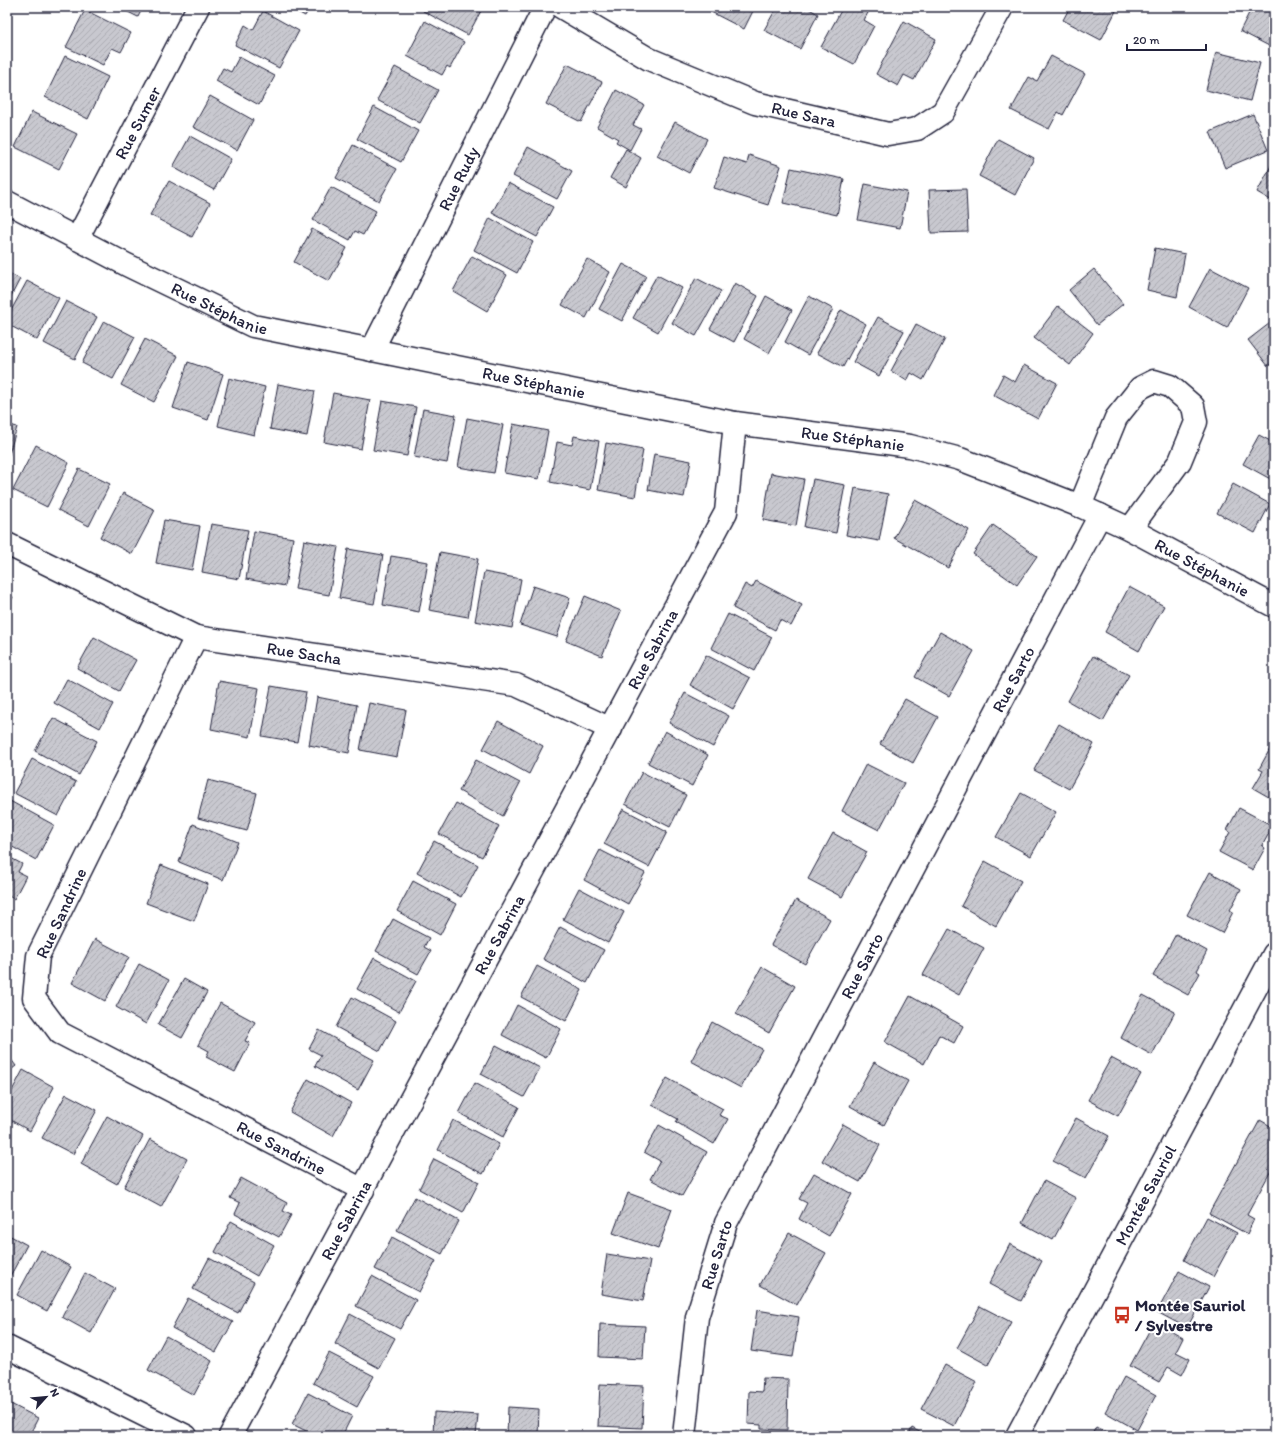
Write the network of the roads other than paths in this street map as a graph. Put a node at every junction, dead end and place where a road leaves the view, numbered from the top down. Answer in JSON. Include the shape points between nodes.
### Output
{"nodes":[{"id":1,"x":198,"y":7,"type":"edge"},
{"id":2,"x":545,"y":7,"type":"edge"},
{"id":3,"x":561,"y":7,"type":"edge"},
{"id":4,"x":1002,"y":7,"type":"edge"},
{"id":5,"x":7,"y":202,"type":"edge"},
{"id":6,"x":77,"y":239,"type":"junction"},
{"id":7,"x":372,"y":350,"type":"junction"},
{"id":8,"x":735,"y":423,"type":"junction"},
{"id":9,"x":1080,"y":506,"type":"junction"},
{"id":10,"x":1100,"y":515,"type":"junction"},
{"id":11,"x":1130,"y":529,"type":"junction"},
{"id":12,"x":7,"y":544,"type":"edge"},
{"id":13,"x":1274,"y":606,"type":"edge"},
{"id":14,"x":196,"y":637,"type":"junction"},
{"id":15,"x":611,"y":729,"type":"junction"},
{"id":16,"x":1274,"y":954,"type":"edge"},
{"id":17,"x":363,"y":1190,"type":"junction"},
{"id":18,"x":7,"y":1347,"type":"edge"},
{"id":19,"x":186,"y":1436,"type":"edge"},
{"id":20,"x":230,"y":1436,"type":"edge"},
{"id":21,"x":684,"y":1436,"type":"edge"},
{"id":22,"x":1017,"y":1436,"type":"edge"}],
"edges":[{"from":1,"to":6,"type":"street","name":"Rue Sumer"},
{"from":2,"to":7,"type":"street","name":"Rue Rudy"},
{"from":3,"to":4,"type":"street","name":"Rue Sara","via":[[649,59],[755,103],[888,134],[917,129],[943,112]]},
{"from":5,"to":6,"type":"street","name":"Rue Stéphanie"},
{"from":6,"to":7,"type":"street","name":"Rue Stéphanie","via":[[253,326]]},
{"from":7,"to":8,"type":"street","name":"Rue Stéphanie"},
{"from":8,"to":9,"type":"street","name":"Rue Stéphanie","via":[[910,446],[960,459]]},
{"from":8,"to":15,"type":"street","name":"Rue Sabrina","via":[[726,512]]},
{"from":9,"to":10,"type":"street","name":"Rue Stéphanie"},
{"from":9,"to":11,"type":"street","via":[[1116,418],[1140,388],[1154,381],[1170,386],[1193,406],[1196,422],[1180,461]]},
{"from":10,"to":11,"type":"street","name":"Rue Stéphanie"},
{"from":10,"to":21,"type":"street","name":"Rue Sarto","via":[[726,1223],[697,1317]]},
{"from":11,"to":13,"type":"street","name":"Rue Stéphanie"},
{"from":12,"to":14,"type":"street","name":"Rue Sacha"},
{"from":14,"to":15,"type":"street","name":"Rue Sacha","via":[[516,685]]},
{"from":14,"to":17,"type":"street","name":"Rue Sandrine","via":[[38,956],[34,998],[60,1033]]},
{"from":15,"to":17,"type":"street","name":"Rue Sabrina"},
{"from":16,"to":22,"type":"street","name":"Montée Sauriol"},
{"from":17,"to":20,"type":"street","name":"Rue Sabrina"},
{"from":18,"to":19,"type":"street"}]}
